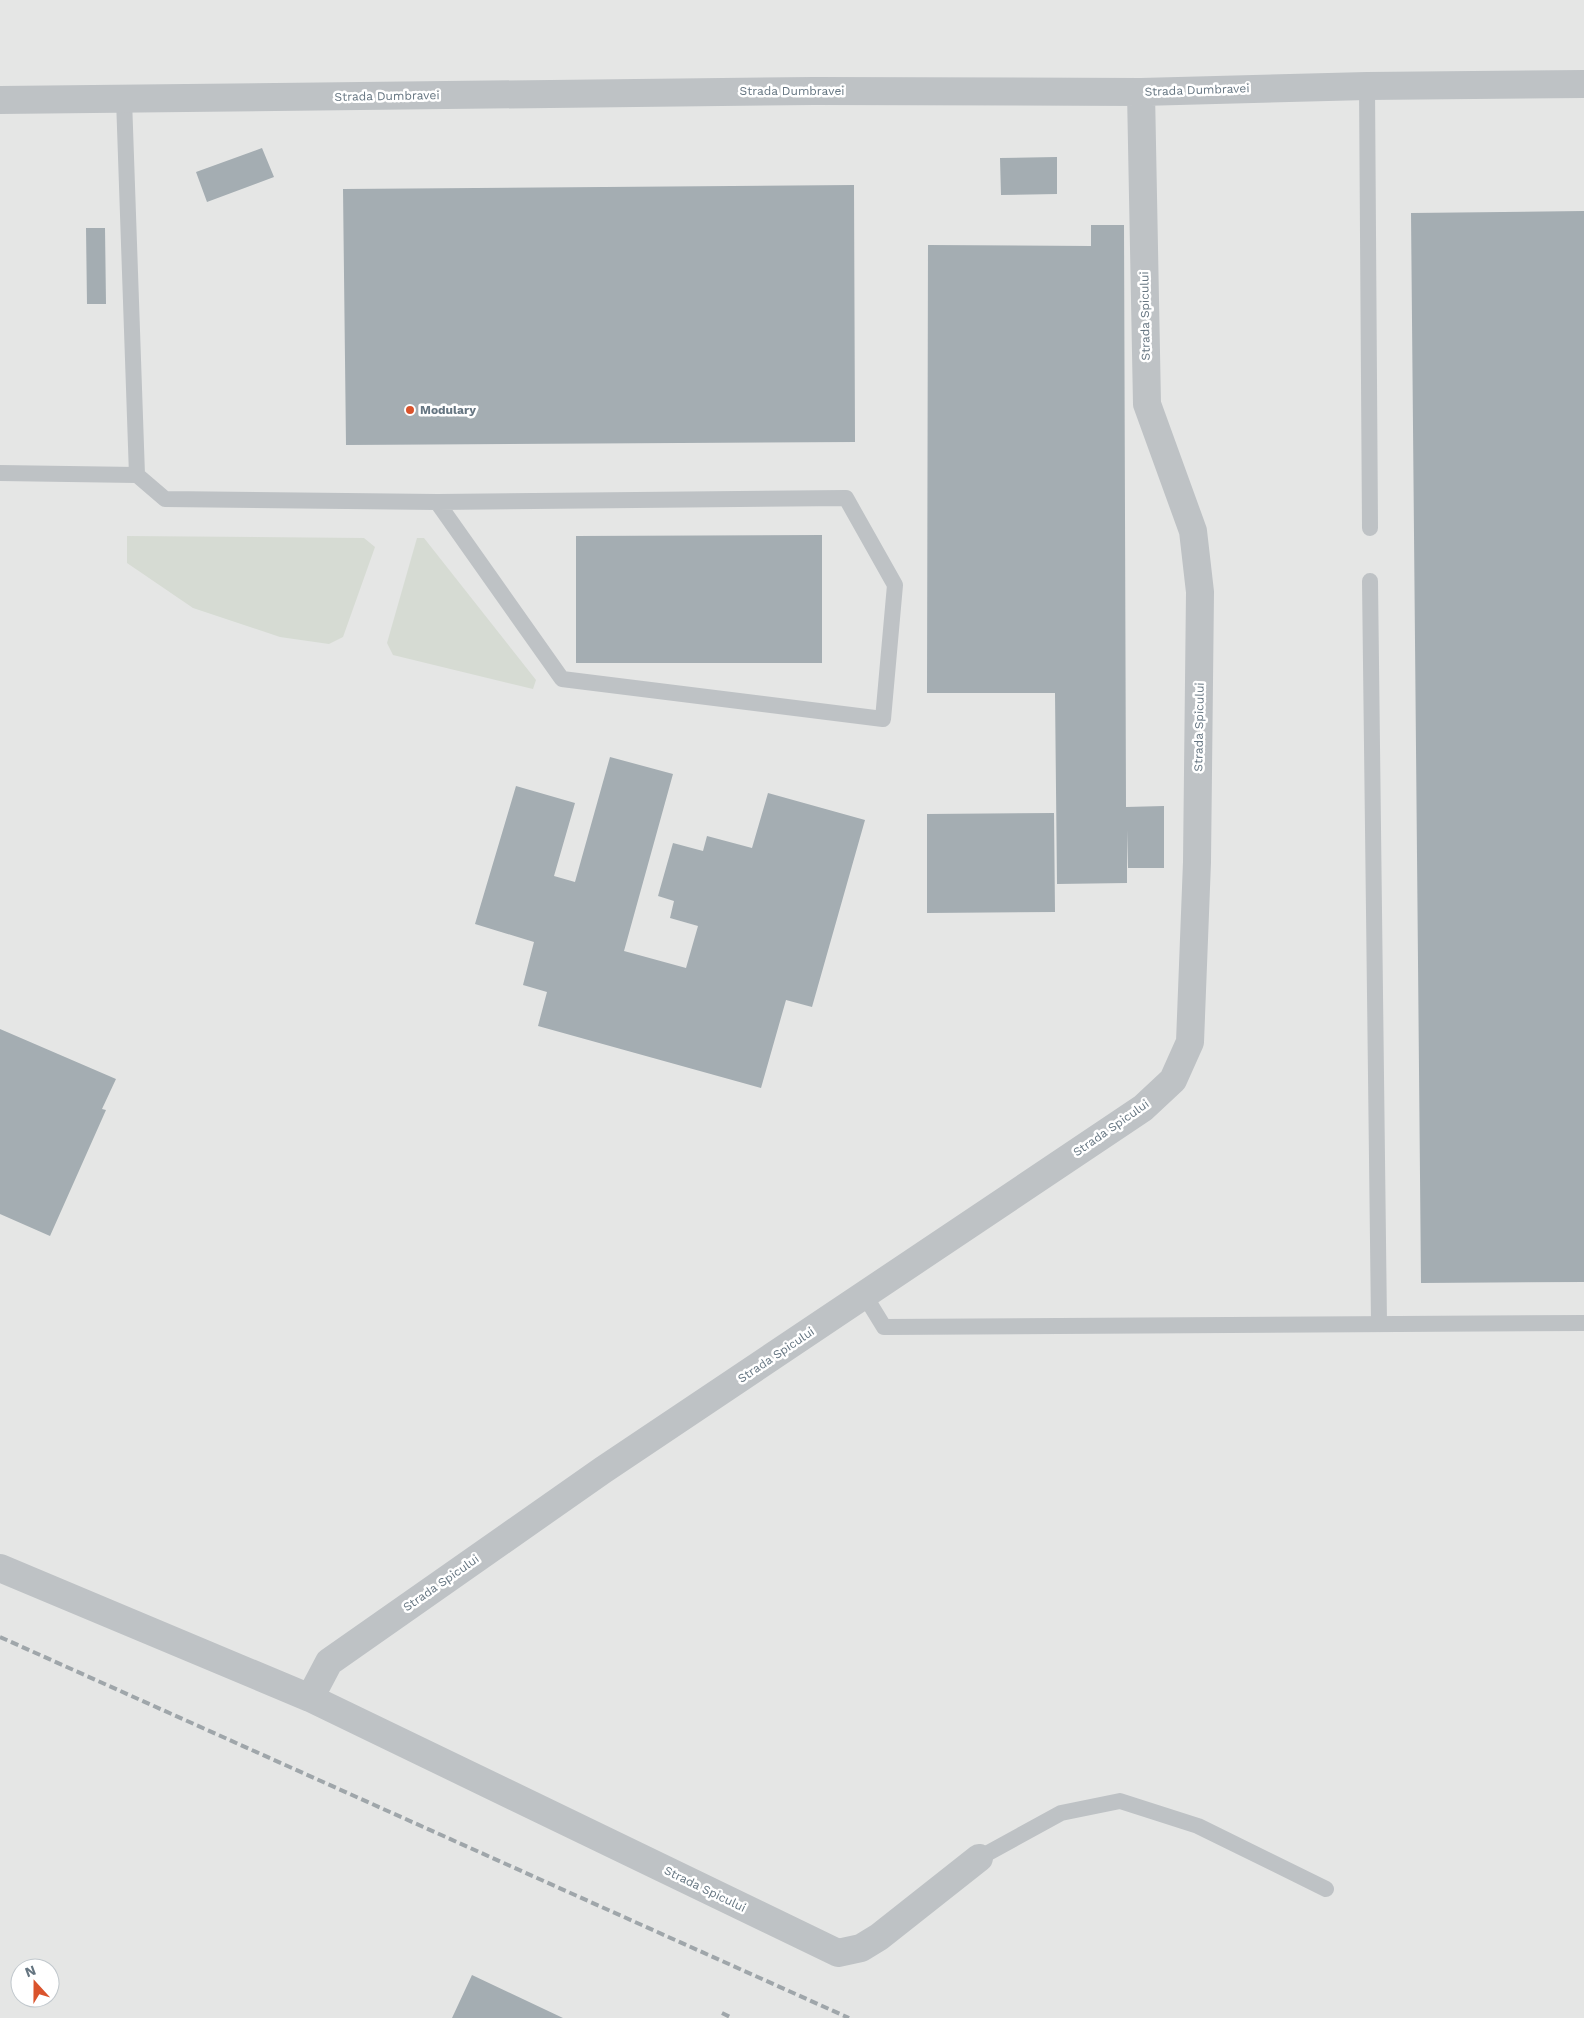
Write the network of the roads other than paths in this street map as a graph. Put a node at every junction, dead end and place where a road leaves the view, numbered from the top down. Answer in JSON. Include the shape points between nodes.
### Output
{"nodes":[{"id":1,"x":1584,"y":84,"type":"edge"},
{"id":2,"x":1367,"y":86,"type":"junction"},
{"id":3,"x":1141,"y":92,"type":"junction"},
{"id":4,"x":124,"y":99,"type":"junction"},
{"id":5,"x":0,"y":100,"type":"edge"},
{"id":6,"x":0,"y":473,"type":"edge"},
{"id":7,"x":137,"y":475,"type":"junction"},
{"id":8,"x":437,"y":502,"type":"junction"},
{"id":9,"x":1370,"y":528,"type":"dead end"},
{"id":10,"x":1370,"y":581,"type":"dead end"},
{"id":11,"x":865,"y":1296,"type":"junction"},
{"id":12,"x":1379,"y":1323,"type":"junction"},
{"id":13,"x":1584,"y":1323,"type":"edge"},
{"id":14,"x":0,"y":1568,"type":"edge"},
{"id":15,"x":310,"y":1698,"type":"junction"},
{"id":16,"x":979,"y":1858,"type":"joint"},
{"id":17,"x":1326,"y":1889,"type":"dead end"}],
"edges":[{"from":1,"to":2,"type":"street","name":"Strada Dumbravei"},
{"from":2,"to":3,"type":"street","name":"Strada Dumbravei"},
{"from":2,"to":9,"type":"lane"},
{"from":3,"to":4,"type":"street","name":"Strada Dumbravei","via":[[814,91]]},
{"from":3,"to":11,"type":"street","name":"Strada Spicului","via":[[1147,404],[1193,531],[1200,592],[1197,862],[1190,1042],[1173,1080],[1143,1108]]},
{"from":4,"to":5,"type":"street","name":"Strada Dumbravei"},
{"from":4,"to":7,"type":"lane"},
{"from":6,"to":7,"type":"lane"},
{"from":7,"to":8,"type":"lane","via":[[165,499]]},
{"from":8,"to":8,"type":"lane","via":[[562,679],[882,719],[895,585],[846,498]]},
{"from":10,"to":12,"type":"lane"},
{"from":11,"to":12,"type":"lane","via":[[884,1327]]},
{"from":11,"to":15,"type":"street","name":"Strada Spicului","via":[[603,1470],[329,1662]]},
{"from":12,"to":13,"type":"lane"},
{"from":14,"to":15,"type":"street","name":"Strada Spicului"},
{"from":15,"to":16,"type":"street","name":"Strada Spicului","via":[[838,1953],[861,1948],[879,1938]]},
{"from":16,"to":17,"type":"lane","via":[[1060,1813],[1120,1801],[1198,1826]]}]}
